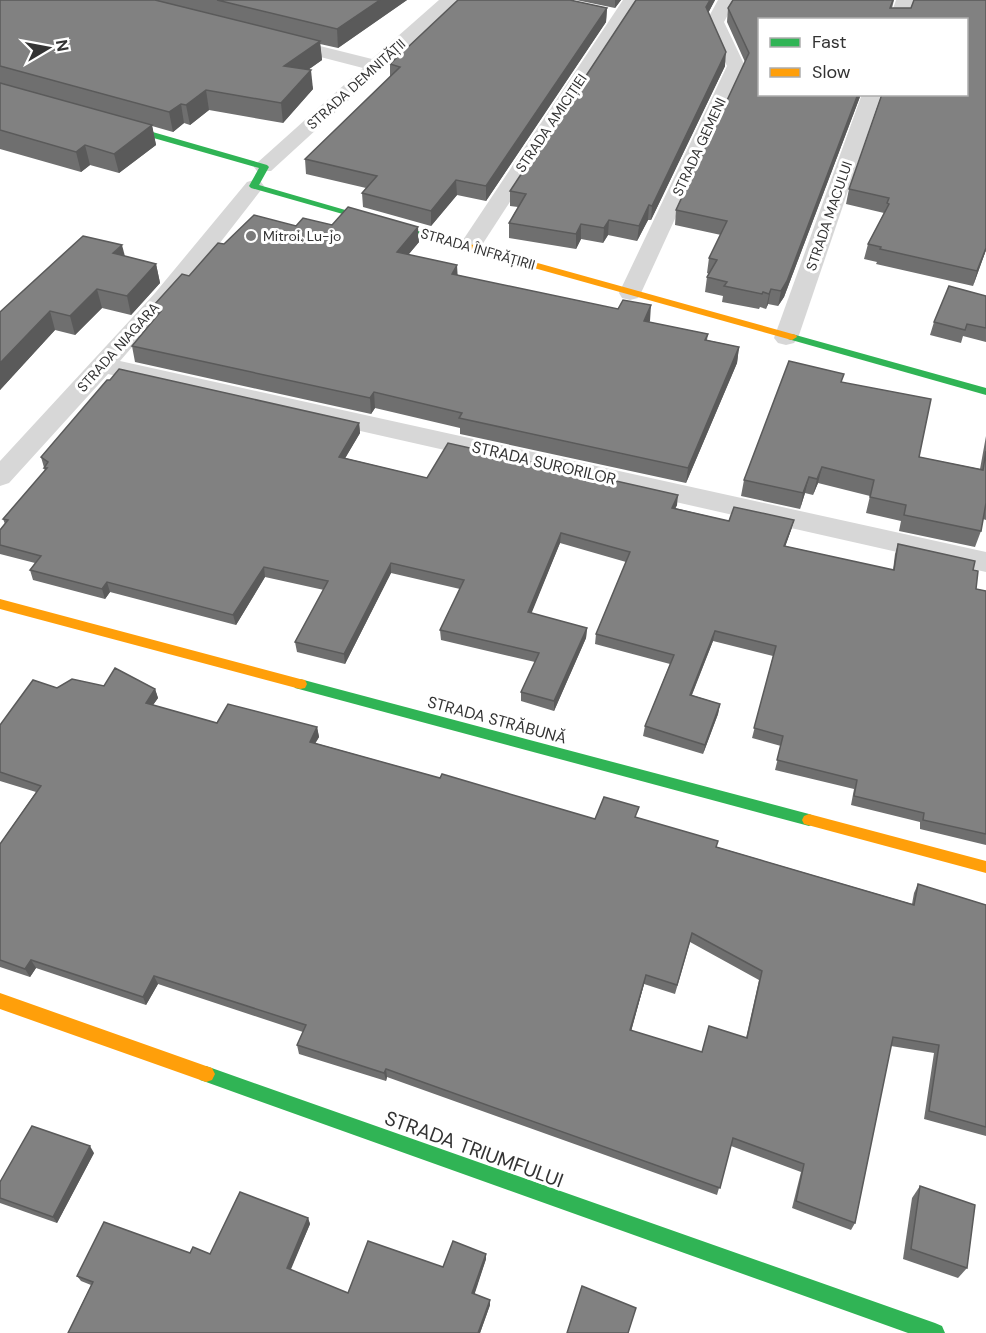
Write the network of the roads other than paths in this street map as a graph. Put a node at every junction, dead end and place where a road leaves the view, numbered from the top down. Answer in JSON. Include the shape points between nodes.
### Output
{"nodes":[{"id":1,"x":449,"y":0,"type":"edge"},
{"id":2,"x":632,"y":0,"type":"edge"},
{"id":3,"x":727,"y":0,"type":"edge"},
{"id":4,"x":905,"y":0,"type":"edge"},
{"id":5,"x":899,"y":18,"type":"edge"},
{"id":6,"x":263,"y":37,"type":"edge"},
{"id":7,"x":376,"y":66,"type":"junction"},
{"id":8,"x":871,"y":96,"type":"edge"},
{"id":9,"x":92,"y":117,"type":"edge"},
{"id":10,"x":259,"y":176,"type":"junction"},
{"id":11,"x":470,"y":246,"type":"junction"},
{"id":12,"x":630,"y":293,"type":"junction"},
{"id":13,"x":786,"y":338,"type":"junction"},
{"id":14,"x":102,"y":365,"type":"junction"},
{"id":15,"x":986,"y":392,"type":"edge"},
{"id":16,"x":0,"y":477,"type":"edge"},
{"id":17,"x":986,"y":562,"type":"edge"},
{"id":18,"x":0,"y":604,"type":"edge"},
{"id":19,"x":986,"y":867,"type":"edge"},
{"id":20,"x":0,"y":1001,"type":"edge"},
{"id":21,"x":934,"y":1333,"type":"edge"}],
"edges":[{"from":1,"to":7,"type":"street","name":"STRADA DEMNITĂȚII"},
{"from":2,"to":11,"type":"street","name":"STRADA AMICIȚIEI","via":[[612,15]]},
{"from":3,"to":12,"type":"street","name":"STRADA GEMENI","via":[[715,22],[736,66]]},
{"from":4,"to":5,"type":"street"},
{"from":6,"to":7,"type":"street"},
{"from":7,"to":10,"type":"street","name":"STRADA DEMNITĂȚII"},
{"from":8,"to":13,"type":"street","name":"STRADA MACULUI"},
{"from":9,"to":10,"type":"street","name":"STRADA ÎNFRĂȚIRII"},
{"from":10,"to":11,"type":"street","name":"STRADA ÎNFRĂȚIRII"},
{"from":10,"to":14,"type":"street","name":"STRADA NIAGARA","via":[[210,243]]},
{"from":11,"to":12,"type":"street","name":"STRADA ÎNFRĂȚIRII"},
{"from":12,"to":13,"type":"street","name":"STRADA ÎNFRĂȚIRII"},
{"from":13,"to":15,"type":"street","name":"STRADA ÎNFRĂȚIRII"},
{"from":14,"to":16,"type":"street","name":"STRADA NIAGARA"},
{"from":14,"to":17,"type":"street","name":"STRADA SURORILOR"},
{"from":18,"to":19,"type":"street","name":"STRADA STRĂBUNĂ"},
{"from":20,"to":21,"type":"street","name":"STRADA TRIUMFULUI"}]}
